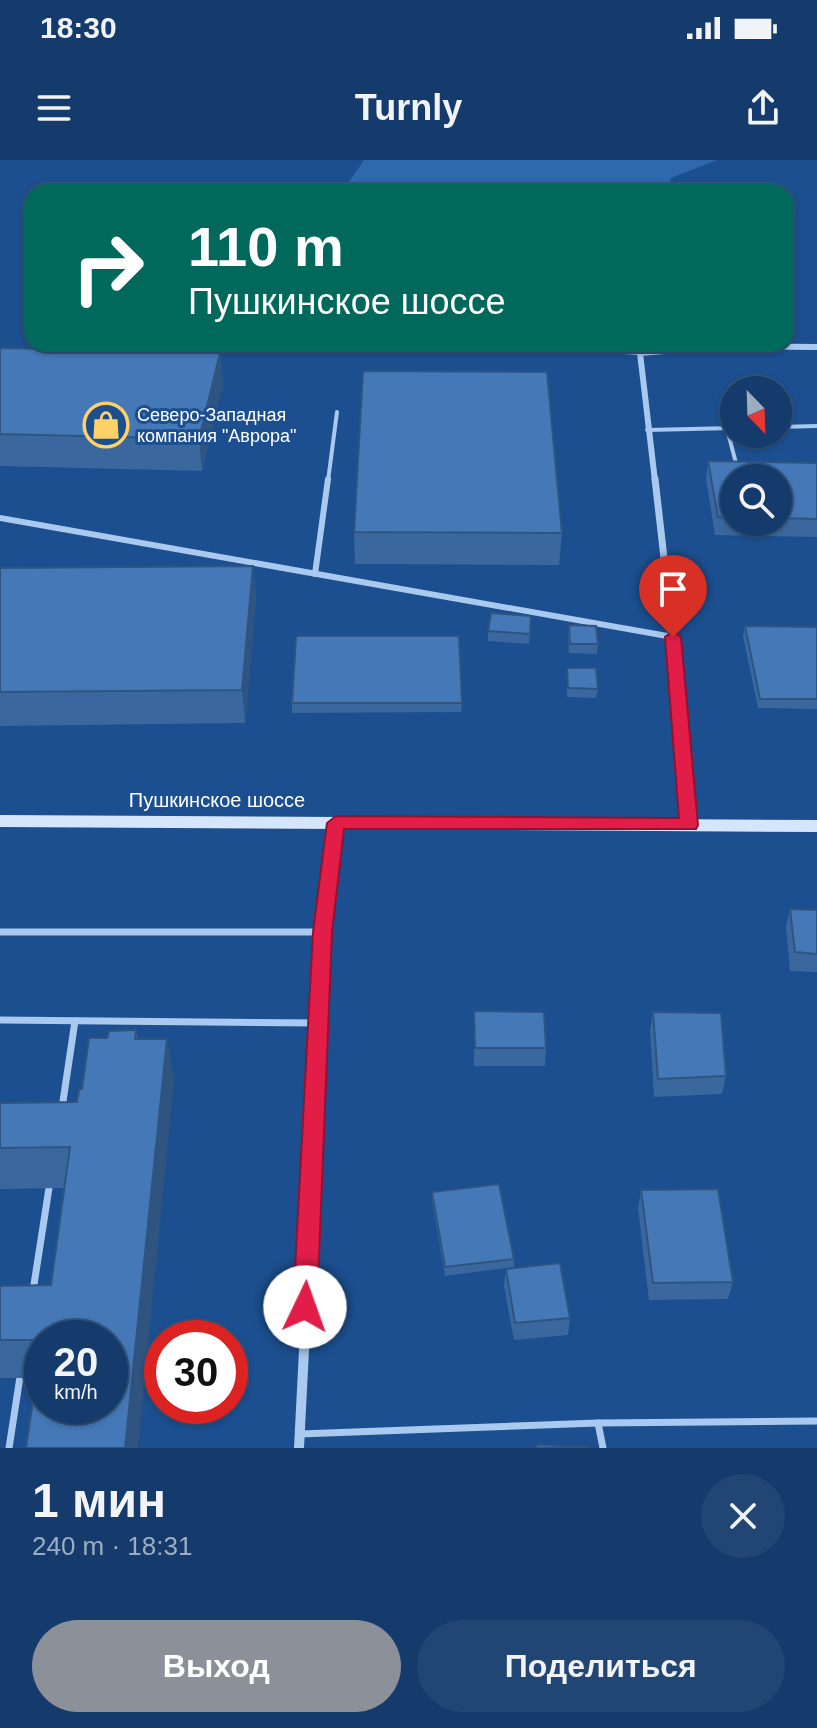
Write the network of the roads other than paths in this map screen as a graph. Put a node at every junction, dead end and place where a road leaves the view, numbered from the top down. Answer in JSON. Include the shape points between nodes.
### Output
{"nodes":[{"id":1,"x":794,"y":347,"type":"edge"},
{"id":2,"x":817,"y":347,"type":"edge"},
{"id":3,"x":623,"y":352,"type":"edge"},
{"id":4,"x":653,"y":352,"type":"edge"},
{"id":5,"x":640,"y":353,"type":"junction"},
{"id":6,"x":337,"y":412,"type":"dead end"},
{"id":7,"x":817,"y":426,"type":"edge"},
{"id":8,"x":792,"y":427,"type":"edge"},
{"id":9,"x":720,"y":428,"type":"edge"},
{"id":10,"x":647,"y":430,"type":"junction"},
{"id":11,"x":0,"y":518,"type":"edge"},
{"id":12,"x":315,"y":574,"type":"junction"},
{"id":13,"x":673,"y":637,"type":"junction"},
{"id":14,"x":0,"y":821,"type":"edge"},
{"id":15,"x":336,"y":823,"type":"junction"},
{"id":16,"x":689,"y":825,"type":"junction"},
{"id":17,"x":817,"y":826,"type":"edge"},
{"id":18,"x":0,"y":932,"type":"edge"},
{"id":19,"x":323,"y":932,"type":"junction"},
{"id":20,"x":0,"y":1020,"type":"edge"},
{"id":21,"x":75,"y":1021,"type":"junction"},
{"id":22,"x":318,"y":1023,"type":"junction"},
{"id":23,"x":61,"y":1113,"type":"edge"},
{"id":24,"x":49,"y":1188,"type":"dead end"},
{"id":25,"x":31,"y":1309,"type":"edge"},
{"id":26,"x":20,"y":1377,"type":"edge"},
{"id":27,"x":817,"y":1421,"type":"edge"},
{"id":28,"x":598,"y":1423,"type":"junction"},
{"id":29,"x":299,"y":1434,"type":"junction"},
{"id":30,"x":9,"y":1448,"type":"edge"},
{"id":31,"x":299,"y":1448,"type":"edge"},
{"id":32,"x":603,"y":1448,"type":"edge"}],
"edges":[{"from":1,"to":2,"type":"street"},
{"from":3,"to":5,"type":"lane"},
{"from":4,"to":5,"type":"street"},
{"from":5,"to":10,"type":"street"},
{"from":6,"to":12,"type":"lane"},
{"from":7,"to":8,"type":"lane"},
{"from":9,"to":10,"type":"lane"},
{"from":10,"to":13,"type":"street"},
{"from":11,"to":12,"type":"lane"},
{"from":12,"to":13,"type":"lane"},
{"from":13,"to":16,"type":"street"},
{"from":14,"to":15,"type":"main road","name":"Пушкинское шоссе"},
{"from":15,"to":16,"type":"main road","name":"Пушкинское шоссе"},
{"from":15,"to":19,"type":"street"},
{"from":16,"to":17,"type":"main road","name":"Пушкинское шоссе"},
{"from":18,"to":19,"type":"lane"},
{"from":19,"to":22,"type":"street"},
{"from":20,"to":21,"type":"lane"},
{"from":21,"to":22,"type":"lane"},
{"from":21,"to":23,"type":"lane"},
{"from":22,"to":29,"type":"street"},
{"from":24,"to":25,"type":"lane"},
{"from":26,"to":30,"type":"lane"},
{"from":27,"to":28,"type":"lane"},
{"from":28,"to":29,"type":"lane"},
{"from":28,"to":32,"type":"lane"},
{"from":29,"to":31,"type":"street"}]}
